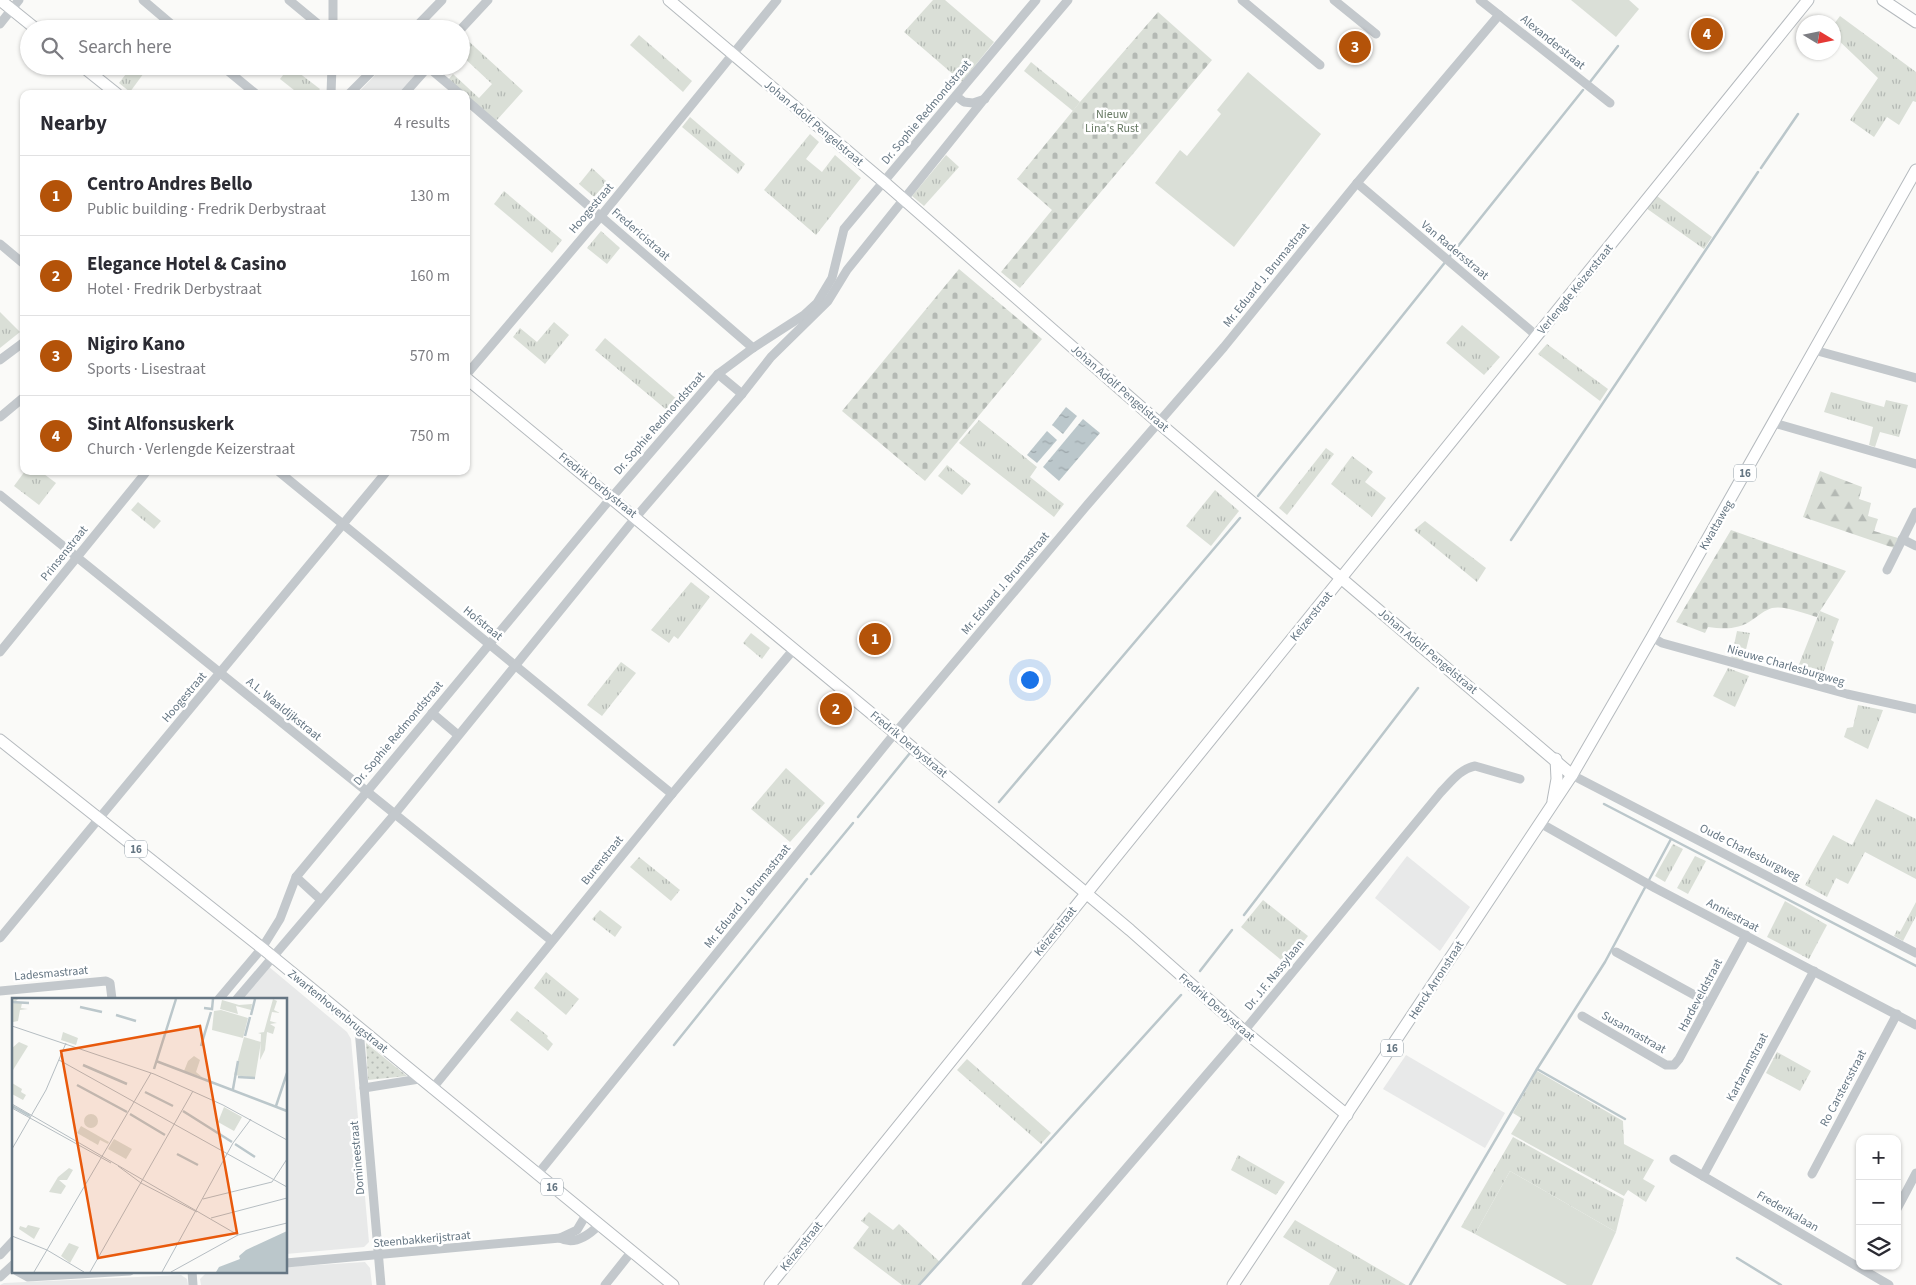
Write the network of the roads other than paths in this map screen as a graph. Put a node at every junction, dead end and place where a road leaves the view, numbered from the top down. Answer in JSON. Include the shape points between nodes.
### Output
{"nodes":[{"id":1,"x":0,"y":0,"type":"edge"},
{"id":2,"x":20,"y":0,"type":"edge"},
{"id":3,"x":143,"y":0,"type":"edge"},
{"id":4,"x":289,"y":0,"type":"edge"},
{"id":5,"x":333,"y":0,"type":"edge"},
{"id":6,"x":442,"y":0,"type":"edge"},
{"id":7,"x":488,"y":0,"type":"edge"},
{"id":8,"x":669,"y":0,"type":"edge"},
{"id":9,"x":777,"y":0,"type":"edge"},
{"id":10,"x":1036,"y":0,"type":"edge"},
{"id":11,"x":1068,"y":0,"type":"edge"},
{"id":12,"x":1242,"y":0,"type":"edge"},
{"id":13,"x":1334,"y":0,"type":"edge"},
{"id":14,"x":1480,"y":0,"type":"edge"},
{"id":15,"x":1808,"y":0,"type":"edge"},
{"id":16,"x":1883,"y":0,"type":"edge"},
{"id":17,"x":12,"y":9,"type":"junction"},
{"id":18,"x":1499,"y":15,"type":"junction"},
{"id":19,"x":25,"y":20,"type":"edge"},
{"id":20,"x":166,"y":20,"type":"edge"},
{"id":21,"x":313,"y":20,"type":"edge"},
{"id":22,"x":333,"y":20,"type":"edge"},
{"id":23,"x":423,"y":20,"type":"edge"},
{"id":24,"x":469,"y":20,"type":"edge"},
{"id":25,"x":1916,"y":22,"type":"edge"},
{"id":26,"x":0,"y":24,"type":"edge"},
{"id":27,"x":1376,"y":34,"type":"dead end"},
{"id":28,"x":732,"y":54,"type":"junction"},
{"id":29,"x":1320,"y":65,"type":"dead end"},
{"id":30,"x":93,"y":75,"type":"edge"},
{"id":31,"x":233,"y":75,"type":"edge"},
{"id":32,"x":332,"y":75,"type":"edge"},
{"id":33,"x":368,"y":75,"type":"edge"},
{"id":34,"x":422,"y":75,"type":"edge"},
{"id":35,"x":438,"y":75,"type":"edge"},
{"id":36,"x":111,"y":90,"type":"edge"},
{"id":37,"x":251,"y":90,"type":"edge"},
{"id":38,"x":331,"y":90,"type":"edge"},
{"id":39,"x":353,"y":90,"type":"edge"},
{"id":40,"x":408,"y":90,"type":"edge"},
{"id":41,"x":455,"y":90,"type":"edge"},
{"id":42,"x":956,"y":96,"type":"junction"},
{"id":43,"x":985,"y":98,"type":"junction"},
{"id":44,"x":470,"y":103,"type":"edge"},
{"id":45,"x":1610,"y":103,"type":"dead end"},
{"id":46,"x":1916,"y":170,"type":"edge"},
{"id":47,"x":884,"y":182,"type":"junction"},
{"id":48,"x":1357,"y":183,"type":"junction"},
{"id":49,"x":903,"y":200,"type":"junction"},
{"id":50,"x":601,"y":216,"type":"junction"},
{"id":51,"x":0,"y":244,"type":"edge"},
{"id":52,"x":20,"y":261,"type":"edge"},
{"id":53,"x":789,"y":325,"type":"junction"},
{"id":54,"x":795,"y":333,"type":"junction"},
{"id":55,"x":1537,"y":336,"type":"junction"},
{"id":56,"x":20,"y":345,"type":"edge"},
{"id":57,"x":754,"y":348,"type":"junction"},
{"id":58,"x":1814,"y":350,"type":"junction"},
{"id":59,"x":0,"y":360,"type":"edge"},
{"id":60,"x":470,"y":372,"type":"edge"},
{"id":61,"x":718,"y":374,"type":"junction"},
{"id":62,"x":1916,"y":378,"type":"edge"},
{"id":63,"x":470,"y":380,"type":"edge"},
{"id":64,"x":742,"y":394,"type":"junction"},
{"id":65,"x":20,"y":400,"type":"edge"},
{"id":66,"x":0,"y":417,"type":"edge"},
{"id":67,"x":1159,"y":423,"type":"junction"},
{"id":68,"x":1774,"y":423,"type":"junction"},
{"id":69,"x":1916,"y":464,"type":"edge"},
{"id":70,"x":144,"y":475,"type":"edge"},
{"id":71,"x":283,"y":475,"type":"edge"},
{"id":72,"x":383,"y":475,"type":"edge"},
{"id":73,"x":0,"y":495,"type":"edge"},
{"id":74,"x":612,"y":497,"type":"junction"},
{"id":75,"x":1916,"y":512,"type":"edge"},
{"id":76,"x":636,"y":517,"type":"junction"},
{"id":77,"x":343,"y":524,"type":"junction"},
{"id":78,"x":1902,"y":539,"type":"junction"},
{"id":79,"x":1916,"y":546,"type":"edge"},
{"id":80,"x":77,"y":556,"type":"junction"},
{"id":81,"x":1887,"y":570,"type":"dead end"},
{"id":82,"x":1342,"y":578,"type":"junction"},
{"id":83,"x":1652,"y":637,"type":"junction"},
{"id":84,"x":490,"y":644,"type":"junction"},
{"id":85,"x":794,"y":649,"type":"junction"},
{"id":86,"x":0,"y":652,"type":"edge"},
{"id":87,"x":516,"y":665,"type":"junction"},
{"id":88,"x":220,"y":672,"type":"junction"},
{"id":89,"x":1916,"y":709,"type":"edge"},
{"id":90,"x":432,"y":713,"type":"junction"},
{"id":91,"x":895,"y":733,"type":"junction"},
{"id":92,"x":458,"y":735,"type":"junction"},
{"id":93,"x":0,"y":740,"type":"edge"},
{"id":94,"x":1556,"y":759,"type":"junction"},
{"id":95,"x":1572,"y":775,"type":"junction"},
{"id":96,"x":1520,"y":779,"type":"dead end"},
{"id":97,"x":366,"y":792,"type":"junction"},
{"id":98,"x":672,"y":794,"type":"junction"},
{"id":99,"x":1550,"y":810,"type":"junction"},
{"id":100,"x":394,"y":815,"type":"junction"},
{"id":101,"x":99,"y":820,"type":"junction"},
{"id":102,"x":1540,"y":823,"type":"junction"},
{"id":103,"x":296,"y":877,"type":"junction"},
{"id":104,"x":1086,"y":892,"type":"junction"},
{"id":105,"x":321,"y":900,"type":"junction"},
{"id":106,"x":1746,"y":936,"type":"junction"},
{"id":107,"x":0,"y":938,"type":"edge"},
{"id":108,"x":552,"y":941,"type":"junction"},
{"id":109,"x":262,"y":948,"type":"junction"},
{"id":110,"x":1616,"y":952,"type":"dead end"},
{"id":111,"x":1916,"y":953,"type":"edge"},
{"id":112,"x":272,"y":958,"type":"junction"},
{"id":113,"x":1814,"y":971,"type":"junction"},
{"id":114,"x":0,"y":991,"type":"edge"},
{"id":115,"x":112,"y":998,"type":"edge"},
{"id":116,"x":220,"y":998,"type":"edge"},
{"id":117,"x":238,"y":998,"type":"edge"},
{"id":118,"x":1710,"y":1003,"type":"junction"},
{"id":119,"x":1897,"y":1014,"type":"junction"},
{"id":120,"x":1582,"y":1016,"type":"dead end"},
{"id":121,"x":1916,"y":1025,"type":"edge"},
{"id":122,"x":359,"y":1029,"type":"junction"},
{"id":123,"x":1244,"y":1031,"type":"junction"},
{"id":124,"x":1674,"y":1065,"type":"joint"},
{"id":125,"x":420,"y":1078,"type":"junction"},
{"id":126,"x":364,"y":1088,"type":"junction"},
{"id":127,"x":432,"y":1089,"type":"junction"},
{"id":128,"x":1347,"y":1116,"type":"junction"},
{"id":129,"x":1674,"y":1159,"type":"dead end"},
{"id":130,"x":1916,"y":1173,"type":"edge"},
{"id":131,"x":1812,"y":1174,"type":"dead end"},
{"id":132,"x":537,"y":1175,"type":"junction"},
{"id":133,"x":1702,"y":1176,"type":"junction"},
{"id":134,"x":1901,"y":1201,"type":"edge"},
{"id":135,"x":586,"y":1215,"type":"junction"},
{"id":136,"x":599,"y":1225,"type":"junction"},
{"id":137,"x":560,"y":1238,"type":"junction"},
{"id":138,"x":12,"y":1242,"type":"edge"},
{"id":139,"x":632,"y":1251,"type":"junction"},
{"id":140,"x":378,"y":1255,"type":"junction"},
{"id":141,"x":0,"y":1256,"type":"edge"},
{"id":142,"x":288,"y":1263,"type":"edge"},
{"id":143,"x":12,"y":1266,"type":"edge"},
{"id":144,"x":12,"y":1269,"type":"edge"},
{"id":145,"x":20,"y":1272,"type":"edge"},
{"id":146,"x":113,"y":1272,"type":"edge"},
{"id":147,"x":192,"y":1272,"type":"edge"},
{"id":148,"x":0,"y":1277,"type":"edge"},
{"id":149,"x":1029,"y":1284,"type":"edge"},
{"id":150,"x":193,"y":1285,"type":"edge"},
{"id":151,"x":381,"y":1285,"type":"edge"},
{"id":152,"x":605,"y":1285,"type":"edge"},
{"id":153,"x":673,"y":1285,"type":"edge"},
{"id":154,"x":770,"y":1285,"type":"edge"},
{"id":155,"x":1233,"y":1285,"type":"edge"},
{"id":156,"x":1889,"y":1285,"type":"edge"}],
"edges":[{"from":1,"to":17,"type":"main road"},
{"from":2,"to":17,"type":"street"},
{"from":3,"to":20,"type":"street"},
{"from":4,"to":21,"type":"street"},
{"from":5,"to":22,"type":"street"},
{"from":6,"to":23,"type":"street"},
{"from":7,"to":24,"type":"street"},
{"from":8,"to":28,"type":"main road","name":"Johan Adolf Pengelstraat"},
{"from":9,"to":28,"type":"street","name":"Hoogestraat"},
{"from":10,"to":42,"type":"street","name":"Dr. Sophie Redmondstraat"},
{"from":11,"to":43,"type":"street"},
{"from":12,"to":29,"type":"street"},
{"from":13,"to":27,"type":"street"},
{"from":14,"to":18,"type":"street","name":"Alexanderstraat"},
{"from":15,"to":55,"type":"main road","name":"Verlengde Keizerstraat"},
{"from":16,"to":25,"type":"main road"},
{"from":17,"to":19,"type":"main road"},
{"from":17,"to":26,"type":"street"},
{"from":18,"to":45,"type":"street","name":"Alexanderstraat"},
{"from":18,"to":48,"type":"street","name":"Mr. Eduard J. Brumastraat"},
{"from":28,"to":47,"type":"main road","name":"Johan Adolf Pengelstraat"},
{"from":28,"to":50,"type":"street","name":"Hoogestraat"},
{"from":30,"to":36,"type":"main road"},
{"from":31,"to":37,"type":"street"},
{"from":32,"to":38,"type":"street"},
{"from":33,"to":39,"type":"street"},
{"from":34,"to":40,"type":"street"},
{"from":35,"to":41,"type":"street"},
{"from":42,"to":43,"type":"street","via":[[964,102],[973,103]]},
{"from":42,"to":47,"type":"street","name":"Dr. Sophie Redmondstraat"},
{"from":43,"to":49,"type":"street"},
{"from":44,"to":50,"type":"street","name":"Fredericistraat"},
{"from":46,"to":58,"type":"main road","name":"Kwattaweg","number":"16"},
{"from":47,"to":49,"type":"main road","name":"Johan Adolf Pengelstraat"},
{"from":47,"to":53,"type":"street","name":"Dr. Sophie Redmondstraat","via":[[844,229],[832,278],[817,303]]},
{"from":48,"to":55,"type":"street","name":"Van Radersstraat"},
{"from":48,"to":67,"type":"street","name":"Mr. Eduard J. Brumastraat"},
{"from":49,"to":54,"type":"street","via":[[847,270],[828,301]]},
{"from":49,"to":67,"type":"main road","name":"Johan Adolf Pengelstraat"},
{"from":50,"to":57,"type":"street","name":"Fredericistraat"},
{"from":50,"to":60,"type":"street","name":"Hoogestraat"},
{"from":51,"to":52,"type":"street"},
{"from":53,"to":54,"type":"street"},
{"from":53,"to":57,"type":"street","name":"Dr. Sophie Redmondstraat"},
{"from":54,"to":64,"type":"street","via":[[776,351]]},
{"from":55,"to":82,"type":"main road","name":"Verlengde Keizerstraat"},
{"from":56,"to":59,"type":"street"},
{"from":57,"to":61,"type":"street","name":"Dr. Sophie Redmondstraat"},
{"from":58,"to":62,"type":"street"},
{"from":58,"to":68,"type":"main road","name":"Kwattaweg","number":"16"},
{"from":61,"to":64,"type":"street"},
{"from":61,"to":74,"type":"street","name":"Dr. Sophie Redmondstraat"},
{"from":63,"to":74,"type":"main road","name":"Fredrik Derbystraat"},
{"from":64,"to":76,"type":"street"},
{"from":65,"to":66,"type":"street"},
{"from":67,"to":82,"type":"main road","name":"Johan Adolf Pengelstraat"},
{"from":67,"to":91,"type":"street","name":"Mr. Eduard J. Brumastraat"},
{"from":68,"to":69,"type":"street"},
{"from":68,"to":83,"type":"main road","name":"Kwattaweg","number":"16"},
{"from":70,"to":80,"type":"street","name":"Prinsenstraat"},
{"from":71,"to":77,"type":"street","name":"Hofstraat"},
{"from":72,"to":77,"type":"street","name":"Hoogestraat"},
{"from":73,"to":80,"type":"street","name":"A.L. Waaldijkstraat"},
{"from":74,"to":76,"type":"main road","name":"Fredrik Derbystraat"},
{"from":74,"to":84,"type":"street","name":"Dr. Sophie Redmondstraat"},
{"from":75,"to":78,"type":"street"},
{"from":76,"to":85,"type":"main road","name":"Fredrik Derbystraat"},
{"from":76,"to":87,"type":"street"},
{"from":77,"to":84,"type":"street","name":"Hofstraat"},
{"from":77,"to":88,"type":"street","name":"Hoogestraat"},
{"from":78,"to":79,"type":"street"},
{"from":78,"to":81,"type":"street"},
{"from":80,"to":86,"type":"street","name":"Prinsenstraat"},
{"from":80,"to":88,"type":"street","name":"A.L. Waaldijkstraat"},
{"from":82,"to":94,"type":"main road","name":"Johan Adolf Pengelstraat"},
{"from":82,"to":104,"type":"main road","name":"Keizerstraat"},
{"from":83,"to":89,"type":"street","name":"Nieuwe Charlesburgweg","via":[[1662,643],[1847,694]]},
{"from":83,"to":95,"type":"main road","name":"Kwattaweg","number":"16"},
{"from":84,"to":87,"type":"street","name":"Hofstraat"},
{"from":84,"to":90,"type":"street","name":"Dr. Sophie Redmondstraat"},
{"from":85,"to":91,"type":"main road","name":"Fredrik Derbystraat"},
{"from":85,"to":98,"type":"street","name":"Burenstraat"},
{"from":87,"to":92,"type":"street"},
{"from":87,"to":98,"type":"street","name":"Hofstraat"},
{"from":88,"to":97,"type":"street","name":"A.L. Waaldijkstraat"},
{"from":88,"to":101,"type":"street","name":"Hoogestraat"},
{"from":90,"to":92,"type":"street"},
{"from":90,"to":97,"type":"street","name":"Dr. Sophie Redmondstraat"},
{"from":91,"to":104,"type":"main road","name":"Fredrik Derbystraat"},
{"from":91,"to":132,"type":"street","name":"Mr. Eduard J. Brumastraat"},
{"from":92,"to":100,"type":"street"},
{"from":93,"to":101,"type":"main road","name":"Zwartenhovenbrugstraat","number":"16"},
{"from":94,"to":95,"type":"main road","name":"Johan Adolf Pengelstraat"},
{"from":94,"to":99,"type":"main road","via":[[1556,791]]},
{"from":95,"to":99,"type":"main road","name":"Henck Arronstraat","number":"16"},
{"from":95,"to":111,"type":"street","name":"Oude Charlesburgweg"},
{"from":96,"to":123,"type":"street","name":"Dr. J.F. Nassylaan","via":[[1475,766],[1462,772],[1440,792]]},
{"from":97,"to":100,"type":"street","name":"A.L. Waaldijkstraat"},
{"from":97,"to":103,"type":"street","name":"Dr. Sophie Redmondstraat"},
{"from":98,"to":108,"type":"street","name":"Burenstraat"},
{"from":99,"to":102,"type":"main road","name":"Henck Arronstraat","number":"16"},
{"from":100,"to":105,"type":"street"},
{"from":100,"to":108,"type":"street","name":"A.L. Waaldijkstraat"},
{"from":101,"to":107,"type":"street","name":"Hoogestraat"},
{"from":101,"to":109,"type":"main road","name":"Zwartenhovenbrugstraat","number":"16"},
{"from":102,"to":106,"type":"street","name":"Anniestraat"},
{"from":102,"to":128,"type":"main road","name":"Henck Arronstraat","number":"16"},
{"from":103,"to":105,"type":"street"},
{"from":103,"to":109,"type":"street","name":"Dr. Sophie Redmondstraat","via":[[280,920]]},
{"from":104,"to":123,"type":"main road","name":"Fredrik Derbystraat"},
{"from":104,"to":154,"type":"main road","name":"Keizerstraat"},
{"from":105,"to":112,"type":"street"},
{"from":106,"to":113,"type":"street","name":"Anniestraat"},
{"from":106,"to":118,"type":"street","name":"Hardeveldstraat"},
{"from":108,"to":127,"type":"street","name":"Burenstraat"},
{"from":109,"to":112,"type":"main road","name":"Zwartenhovenbrugstraat","number":"16"},
{"from":109,"to":116,"type":"street","name":"Dr. Sophie Redmondstraat"},
{"from":110,"to":118,"type":"street"},
{"from":112,"to":117,"type":"street"},
{"from":112,"to":122,"type":"main road","name":"Zwartenhovenbrugstraat","number":"16"},
{"from":113,"to":119,"type":"street","name":"Anniestraat"},
{"from":113,"to":133,"type":"street","name":"Kartaramstraat"},
{"from":114,"to":115,"type":"street","name":"Ladesmastraat","via":[[104,981],[110,983]]},
{"from":118,"to":124,"type":"street","name":"Hardeveldstraat"},
{"from":119,"to":121,"type":"street","name":"Anniestraat"},
{"from":119,"to":131,"type":"street","name":"Ro Carstersstraat"},
{"from":120,"to":124,"type":"street","name":"Susannastraat","via":[[1666,1065]]},
{"from":122,"to":125,"type":"main road","name":"Zwartenhovenbrugstraat","number":"16"},
{"from":122,"to":126,"type":"street","name":"Domineestraat"},
{"from":123,"to":128,"type":"main road","name":"Fredrik Derbystraat"},
{"from":123,"to":149,"type":"street","name":"Dr. J.F. Nassylaan"},
{"from":125,"to":126,"type":"street"},
{"from":125,"to":127,"type":"main road","name":"Zwartenhovenbrugstraat","number":"16"},
{"from":126,"to":140,"type":"street","name":"Domineestraat"},
{"from":127,"to":132,"type":"main road","name":"Zwartenhovenbrugstraat","number":"16"},
{"from":128,"to":155,"type":"main road","name":"Henck Arronstraat","number":"16"},
{"from":129,"to":133,"type":"street","name":"Frederikalaan"},
{"from":130,"to":134,"type":"street"},
{"from":132,"to":135,"type":"main road","name":"Zwartenhovenbrugstraat","number":"16"},
{"from":133,"to":156,"type":"street","name":"Frederikalaan"},
{"from":135,"to":136,"type":"main road","name":"Zwartenhovenbrugstraat","number":"16"},
{"from":135,"to":137,"type":"street","name":"Steenbakkerijstraat","via":[[577,1230]]},
{"from":136,"to":137,"type":"street","name":"Steenbakkerijstraat","via":[[584,1238]]},
{"from":136,"to":139,"type":"main road","name":"Zwartenhovenbrugstraat","number":"16"},
{"from":137,"to":140,"type":"street","name":"Steenbakkerijstraat"},
{"from":138,"to":141,"type":"street"},
{"from":139,"to":152,"type":"street"},
{"from":139,"to":153,"type":"main road","name":"Zwartenhovenbrugstraat","number":"16"},
{"from":140,"to":142,"type":"street","name":"Steenbakkerijstraat"},
{"from":140,"to":151,"type":"street","name":"Domineestraat"},
{"from":141,"to":143,"type":"street"},
{"from":144,"to":148,"type":"street"},
{"from":145,"to":146,"type":"street","via":[[28,1277]]},
{"from":147,"to":150,"type":"street"}]}
